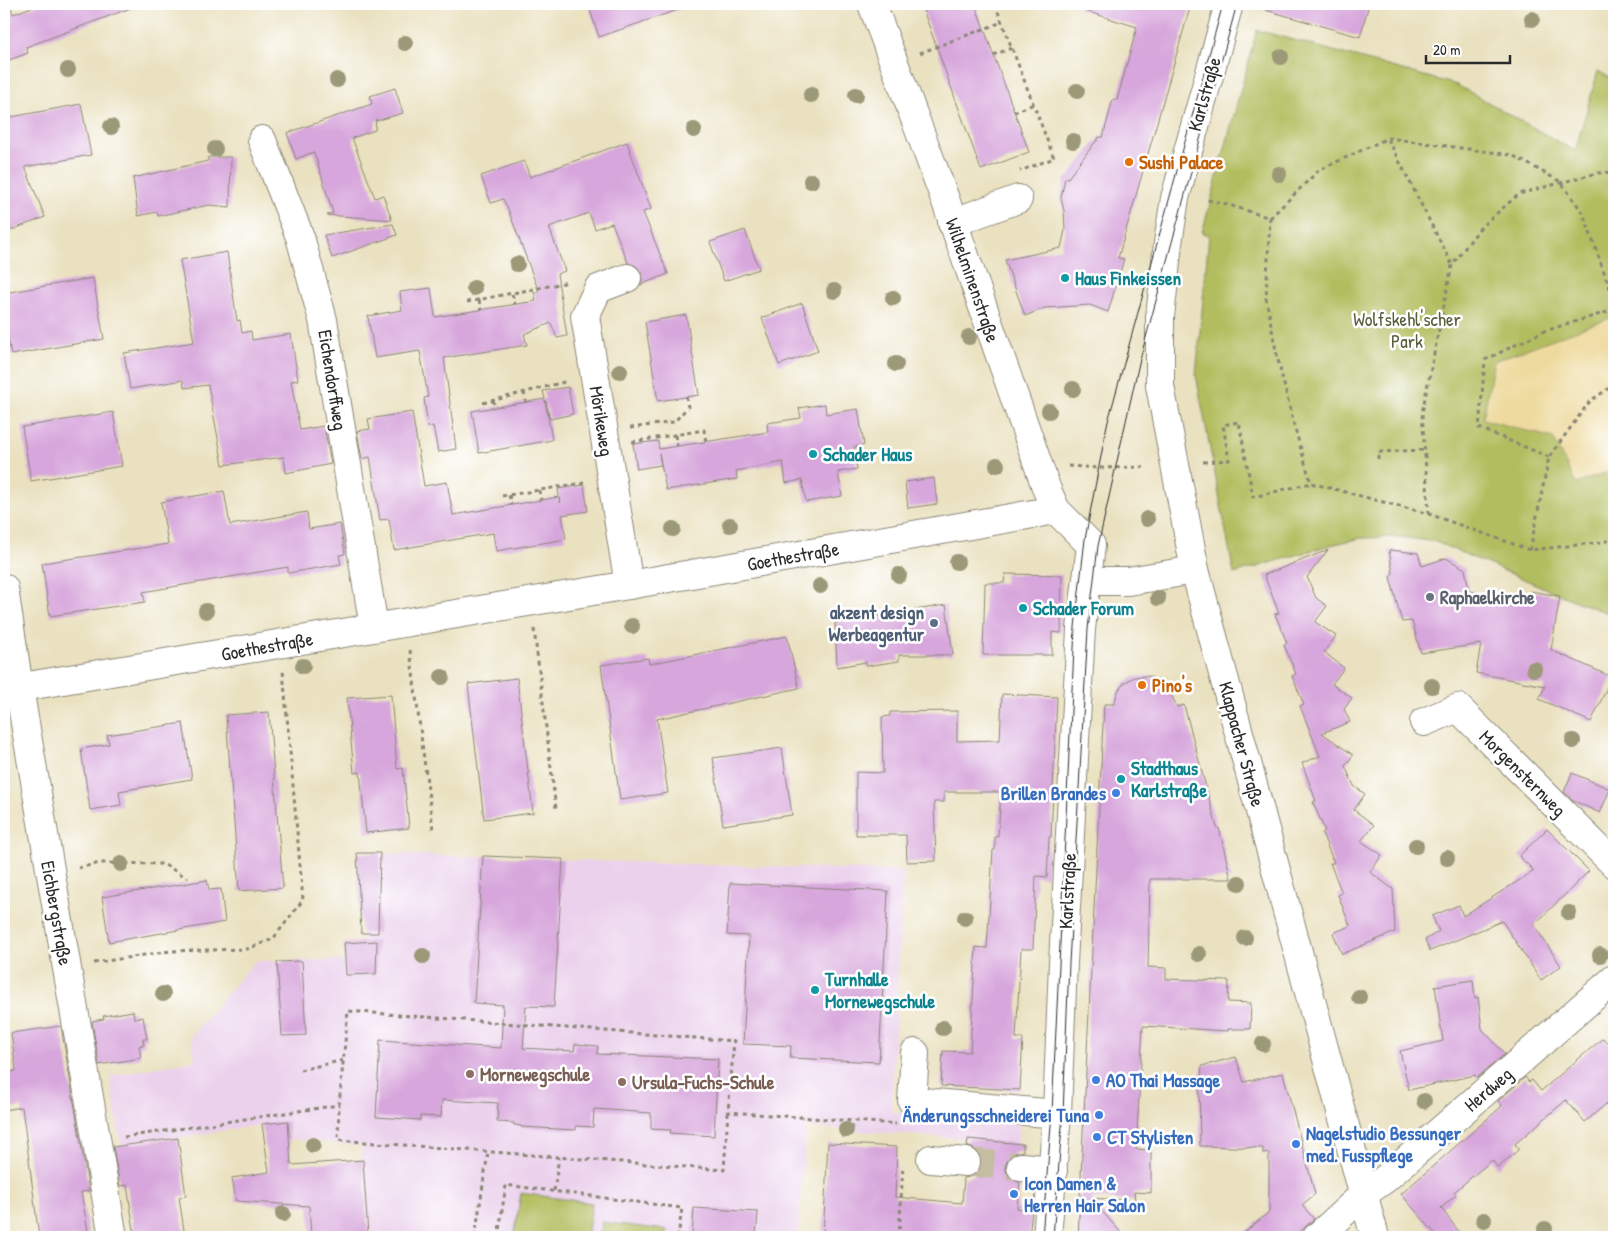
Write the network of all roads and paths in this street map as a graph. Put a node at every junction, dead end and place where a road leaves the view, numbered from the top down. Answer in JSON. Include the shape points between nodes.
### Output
{"nodes":[{"id":1,"x":872,"y":4,"type":"edge"},
{"id":2,"x":995,"y":4,"type":"edge"},
{"id":3,"x":1229,"y":4,"type":"edge"},
{"id":4,"x":1002,"y":22,"type":"junction"},
{"id":5,"x":1012,"y":48,"type":"junction"},
{"id":6,"x":993,"y":55,"type":"dead end"},
{"id":7,"x":894,"y":63,"type":"junction"},
{"id":8,"x":1034,"y":104,"type":"junction"},
{"id":9,"x":1014,"y":112,"type":"dead end"},
{"id":10,"x":1388,"y":138,"type":"junction"},
{"id":11,"x":262,"y":140,"type":"dead end"},
{"id":12,"x":1018,"y":172,"type":"dead end"},
{"id":13,"x":1614,"y":172,"type":"edge"},
{"id":14,"x":1561,"y":182,"type":"junction"},
{"id":15,"x":1018,"y":199,"type":"dead end"},
{"id":16,"x":1208,"y":200,"type":"dead end"},
{"id":17,"x":1270,"y":218,"type":"junction"},
{"id":18,"x":952,"y":223,"type":"junction"},
{"id":19,"x":1168,"y":243,"type":"joint"},
{"id":20,"x":1452,"y":265,"type":"junction"},
{"id":21,"x":627,"y":278,"type":"dead end"},
{"id":22,"x":598,"y":289,"type":"junction"},
{"id":23,"x":512,"y":294,"type":"junction"},
{"id":24,"x":479,"y":300,"type":"junction"},
{"id":25,"x":1614,"y":300,"type":"edge"},
{"id":26,"x":467,"y":302,"type":"dead end"},
{"id":27,"x":515,"y":304,"type":"dead end"},
{"id":28,"x":481,"y":310,"type":"dead end"},
{"id":29,"x":1614,"y":310,"type":"edge"},
{"id":30,"x":595,"y":374,"type":"junction"},
{"id":31,"x":1614,"y":385,"type":"edge"},
{"id":32,"x":524,"y":392,"type":"junction"},
{"id":33,"x":686,"y":396,"type":"dead end"},
{"id":34,"x":493,"y":400,"type":"junction"},
{"id":35,"x":526,"y":402,"type":"dead end"},
{"id":36,"x":483,"y":403,"type":"dead end"},
{"id":37,"x":495,"y":408,"type":"dead end"},
{"id":38,"x":675,"y":435,"type":"junction"},
{"id":39,"x":606,"y":439,"type":"junction"},
{"id":40,"x":706,"y":442,"type":"dead end"},
{"id":41,"x":677,"y":446,"type":"dead end"},
{"id":42,"x":1424,"y":450,"type":"junction"},
{"id":43,"x":1549,"y":458,"type":"junction"},
{"id":44,"x":1378,"y":459,"type":"dead end"},
{"id":45,"x":1197,"y":462,"type":"dead end"},
{"id":46,"x":1038,"y":464,"type":"junction"},
{"id":47,"x":1144,"y":468,"type":"dead end"},
{"id":48,"x":612,"y":479,"type":"junction"},
{"id":49,"x":1311,"y":483,"type":"junction"},
{"id":50,"x":540,"y":490,"type":"junction"},
{"id":51,"x":509,"y":495,"type":"junction"},
{"id":52,"x":502,"y":496,"type":"dead end"},
{"id":53,"x":541,"y":500,"type":"dead end"},
{"id":54,"x":511,"y":505,"type":"dead end"},
{"id":55,"x":1056,"y":510,"type":"junction"},
{"id":56,"x":1429,"y":514,"type":"junction"},
{"id":57,"x":1614,"y":537,"type":"edge"},
{"id":58,"x":1091,"y":545,"type":"joint"},
{"id":59,"x":1530,"y":550,"type":"junction"},
{"id":60,"x":1195,"y":570,"type":"junction"},
{"id":61,"x":1087,"y":581,"type":"junction"},
{"id":62,"x":629,"y":585,"type":"junction"},
{"id":63,"x":4,"y":588,"type":"edge"},
{"id":64,"x":530,"y":602,"type":"junction"},
{"id":65,"x":407,"y":622,"type":"junction"},
{"id":66,"x":374,"y":627,"type":"junction"},
{"id":67,"x":281,"y":643,"type":"junction"},
{"id":68,"x":11,"y":689,"type":"edge"},
{"id":69,"x":1424,"y":722,"type":"dead end"},
{"id":70,"x":556,"y":809,"type":"dead end"},
{"id":71,"x":433,"y":829,"type":"dead end"},
{"id":72,"x":1614,"y":864,"type":"edge"},
{"id":73,"x":51,"y":873,"type":"junction"},
{"id":74,"x":188,"y":878,"type":"dead end"},
{"id":75,"x":67,"y":967,"type":"junction"},
{"id":76,"x":1614,"y":979,"type":"edge"},
{"id":77,"x":915,"y":1053,"type":"dead end"},
{"id":78,"x":344,"y":1060,"type":"junction"},
{"id":79,"x":300,"y":1070,"type":"dead end"},
{"id":80,"x":339,"y":1105,"type":"junction"},
{"id":81,"x":728,"y":1112,"type":"junction"},
{"id":82,"x":1057,"y":1114,"type":"junction"},
{"id":83,"x":898,"y":1124,"type":"dead end"},
{"id":84,"x":96,"y":1141,"type":"junction"},
{"id":85,"x":488,"y":1152,"type":"junction"},
{"id":86,"x":559,"y":1158,"type":"junction"},
{"id":87,"x":932,"y":1159,"type":"dead end"},
{"id":88,"x":903,"y":1160,"type":"dead end"},
{"id":89,"x":1022,"y":1161,"type":"tunnel mouth"},
{"id":90,"x":966,"y":1162,"type":"tunnel mouth"},
{"id":91,"x":1053,"y":1164,"type":"junction"},
{"id":92,"x":554,"y":1191,"type":"junction"},
{"id":93,"x":1365,"y":1193,"type":"junction"},
{"id":94,"x":113,"y":1237,"type":"edge"},
{"id":95,"x":475,"y":1237,"type":"edge"},
{"id":96,"x":498,"y":1237,"type":"edge"},
{"id":97,"x":678,"y":1237,"type":"edge"},
{"id":98,"x":900,"y":1237,"type":"edge"},
{"id":99,"x":1047,"y":1237,"type":"edge"},
{"id":100,"x":1317,"y":1237,"type":"edge"},
{"id":101,"x":1375,"y":1237,"type":"edge"}],
"edges":[{"from":1,"to":7,"type":"street","name":"Wilhelminenstraße"},
{"from":2,"to":4,"type":"path"},
{"from":3,"to":19,"type":"street","name":"Karlstraße","via":[[1176,193]]},
{"from":4,"to":5,"type":"path"},
{"from":4,"to":7,"type":"path"},
{"from":5,"to":6,"type":"path"},
{"from":5,"to":8,"type":"path"},
{"from":7,"to":18,"type":"street","name":"Wilhelminenstraße"},
{"from":8,"to":9,"type":"path"},
{"from":8,"to":12,"type":"path","via":[[1054,158]]},
{"from":10,"to":14,"type":"path","via":[[1512,155]]},
{"from":10,"to":17,"type":"path","via":[[1319,170]]},
{"from":10,"to":20,"type":"path"},
{"from":11,"to":66,"type":"street","name":"Eichendorffweg","via":[[300,238],[323,320]]},
{"from":13,"to":14,"type":"path"},
{"from":14,"to":20,"type":"path","via":[[1519,194],[1480,228]]},
{"from":14,"to":25,"type":"path","via":[[1583,213]]},
{"from":15,"to":18,"type":"street"},
{"from":16,"to":17,"type":"path"},
{"from":17,"to":49,"type":"path","via":[[1266,298],[1295,430]]},
{"from":18,"to":46,"type":"street","name":"Wilhelminenstraße"},
{"from":19,"to":60,"type":"street","name":"Klappacher Straße","via":[[1160,317],[1160,386]]},
{"from":20,"to":42,"type":"path","via":[[1422,413]]},
{"from":21,"to":22,"type":"street"},
{"from":22,"to":23,"type":"path","via":[[587,279]]},
{"from":22,"to":30,"type":"street","name":"Mörikeweg","via":[[586,316]]},
{"from":23,"to":24,"type":"path"},
{"from":23,"to":27,"type":"path"},
{"from":24,"to":26,"type":"path"},
{"from":24,"to":28,"type":"path"},
{"from":29,"to":43,"type":"path","via":[[1544,331],[1484,360],[1478,428]]},
{"from":30,"to":32,"type":"path"},
{"from":30,"to":39,"type":"street","name":"Mörikeweg"},
{"from":31,"to":43,"type":"path","via":[[1590,401]]},
{"from":32,"to":34,"type":"path"},
{"from":32,"to":35,"type":"path"},
{"from":33,"to":39,"type":"path","via":[[688,407],[674,422]]},
{"from":34,"to":36,"type":"path"},
{"from":34,"to":37,"type":"path"},
{"from":38,"to":39,"type":"path"},
{"from":38,"to":40,"type":"path","via":[[704,430]]},
{"from":38,"to":41,"type":"path"},
{"from":39,"to":48,"type":"street","name":"Mörikeweg"},
{"from":42,"to":44,"type":"path","via":[[1378,452]]},
{"from":42,"to":56,"type":"path"},
{"from":43,"to":59,"type":"path"},
{"from":45,"to":49,"type":"path","via":[[1229,460],[1223,425],[1239,422],[1253,497]]},
{"from":46,"to":47,"type":"path"},
{"from":46,"to":55,"type":"street","name":"Wilhelminenstraße"},
{"from":48,"to":50,"type":"path"},
{"from":48,"to":62,"type":"street","name":"Mörikeweg"},
{"from":49,"to":56,"type":"path"},
{"from":50,"to":51,"type":"path"},
{"from":50,"to":53,"type":"path"},
{"from":51,"to":52,"type":"path"},
{"from":51,"to":54,"type":"path"},
{"from":55,"to":58,"type":"street","name":"Wilhelminenstraße"},
{"from":55,"to":62,"type":"street","name":"Goethestraße"},
{"from":56,"to":59,"type":"path"},
{"from":57,"to":59,"type":"path","via":[[1606,542]]},
{"from":58,"to":61,"type":"street","name":"Karlstraße"},
{"from":60,"to":61,"type":"street","via":[[1128,581]]},
{"from":60,"to":93,"type":"street","name":"Klappacher Straße"},
{"from":61,"to":82,"type":"street","name":"Karlstraße","via":[[1081,629],[1071,801]]},
{"from":62,"to":64,"type":"street","name":"Goethestraße"},
{"from":63,"to":68,"type":"street","name":"Eichbergstraße"},
{"from":64,"to":65,"type":"street","name":"Goethestraße"},
{"from":64,"to":70,"type":"path"},
{"from":65,"to":66,"type":"street","name":"Goethestraße"},
{"from":65,"to":71,"type":"path"},
{"from":66,"to":67,"type":"street","name":"Goethestraße"},
{"from":67,"to":68,"type":"street","name":"Goethestraße"},
{"from":67,"to":75,"type":"path","via":[[304,900],[273,939],[247,949],[170,951]]},
{"from":68,"to":73,"type":"street","name":"Eichbergstraße"},
{"from":69,"to":72,"type":"street","name":"Morgensternweg","via":[[1458,708]]},
{"from":73,"to":74,"type":"path","via":[[100,863],[163,864]]},
{"from":73,"to":75,"type":"street","name":"Eichbergstraße"},
{"from":75,"to":84,"type":"street","name":"Eichbergstraße"},
{"from":76,"to":93,"type":"street","name":"Herdweg"},
{"from":77,"to":82,"type":"street","via":[[912,1101]]},
{"from":78,"to":79,"type":"path"},
{"from":78,"to":80,"type":"path"},
{"from":78,"to":81,"type":"path","via":[[348,1011],[734,1041]]},
{"from":80,"to":84,"type":"path"},
{"from":80,"to":85,"type":"path","via":[[338,1140]]},
{"from":81,"to":83,"type":"path"},
{"from":81,"to":86,"type":"path","via":[[724,1170]]},
{"from":82,"to":91,"type":"street","name":"Karlstraße"},
{"from":84,"to":94,"type":"street","name":"Eichbergstraße"},
{"from":85,"to":86,"type":"path"},
{"from":85,"to":95,"type":"path"},
{"from":86,"to":92,"type":"path"},
{"from":87,"to":90,"type":"street"},
{"from":88,"to":98,"type":"path"},
{"from":89,"to":91,"type":"street"},
{"from":91,"to":99,"type":"street","name":"Karlstraße"},
{"from":92,"to":96,"type":"path","via":[[506,1184]]},
{"from":92,"to":97,"type":"path","via":[[682,1208]]},
{"from":93,"to":100,"type":"street","name":"Herdweg"},
{"from":93,"to":101,"type":"street","name":"Klappacher Straße"}]}
